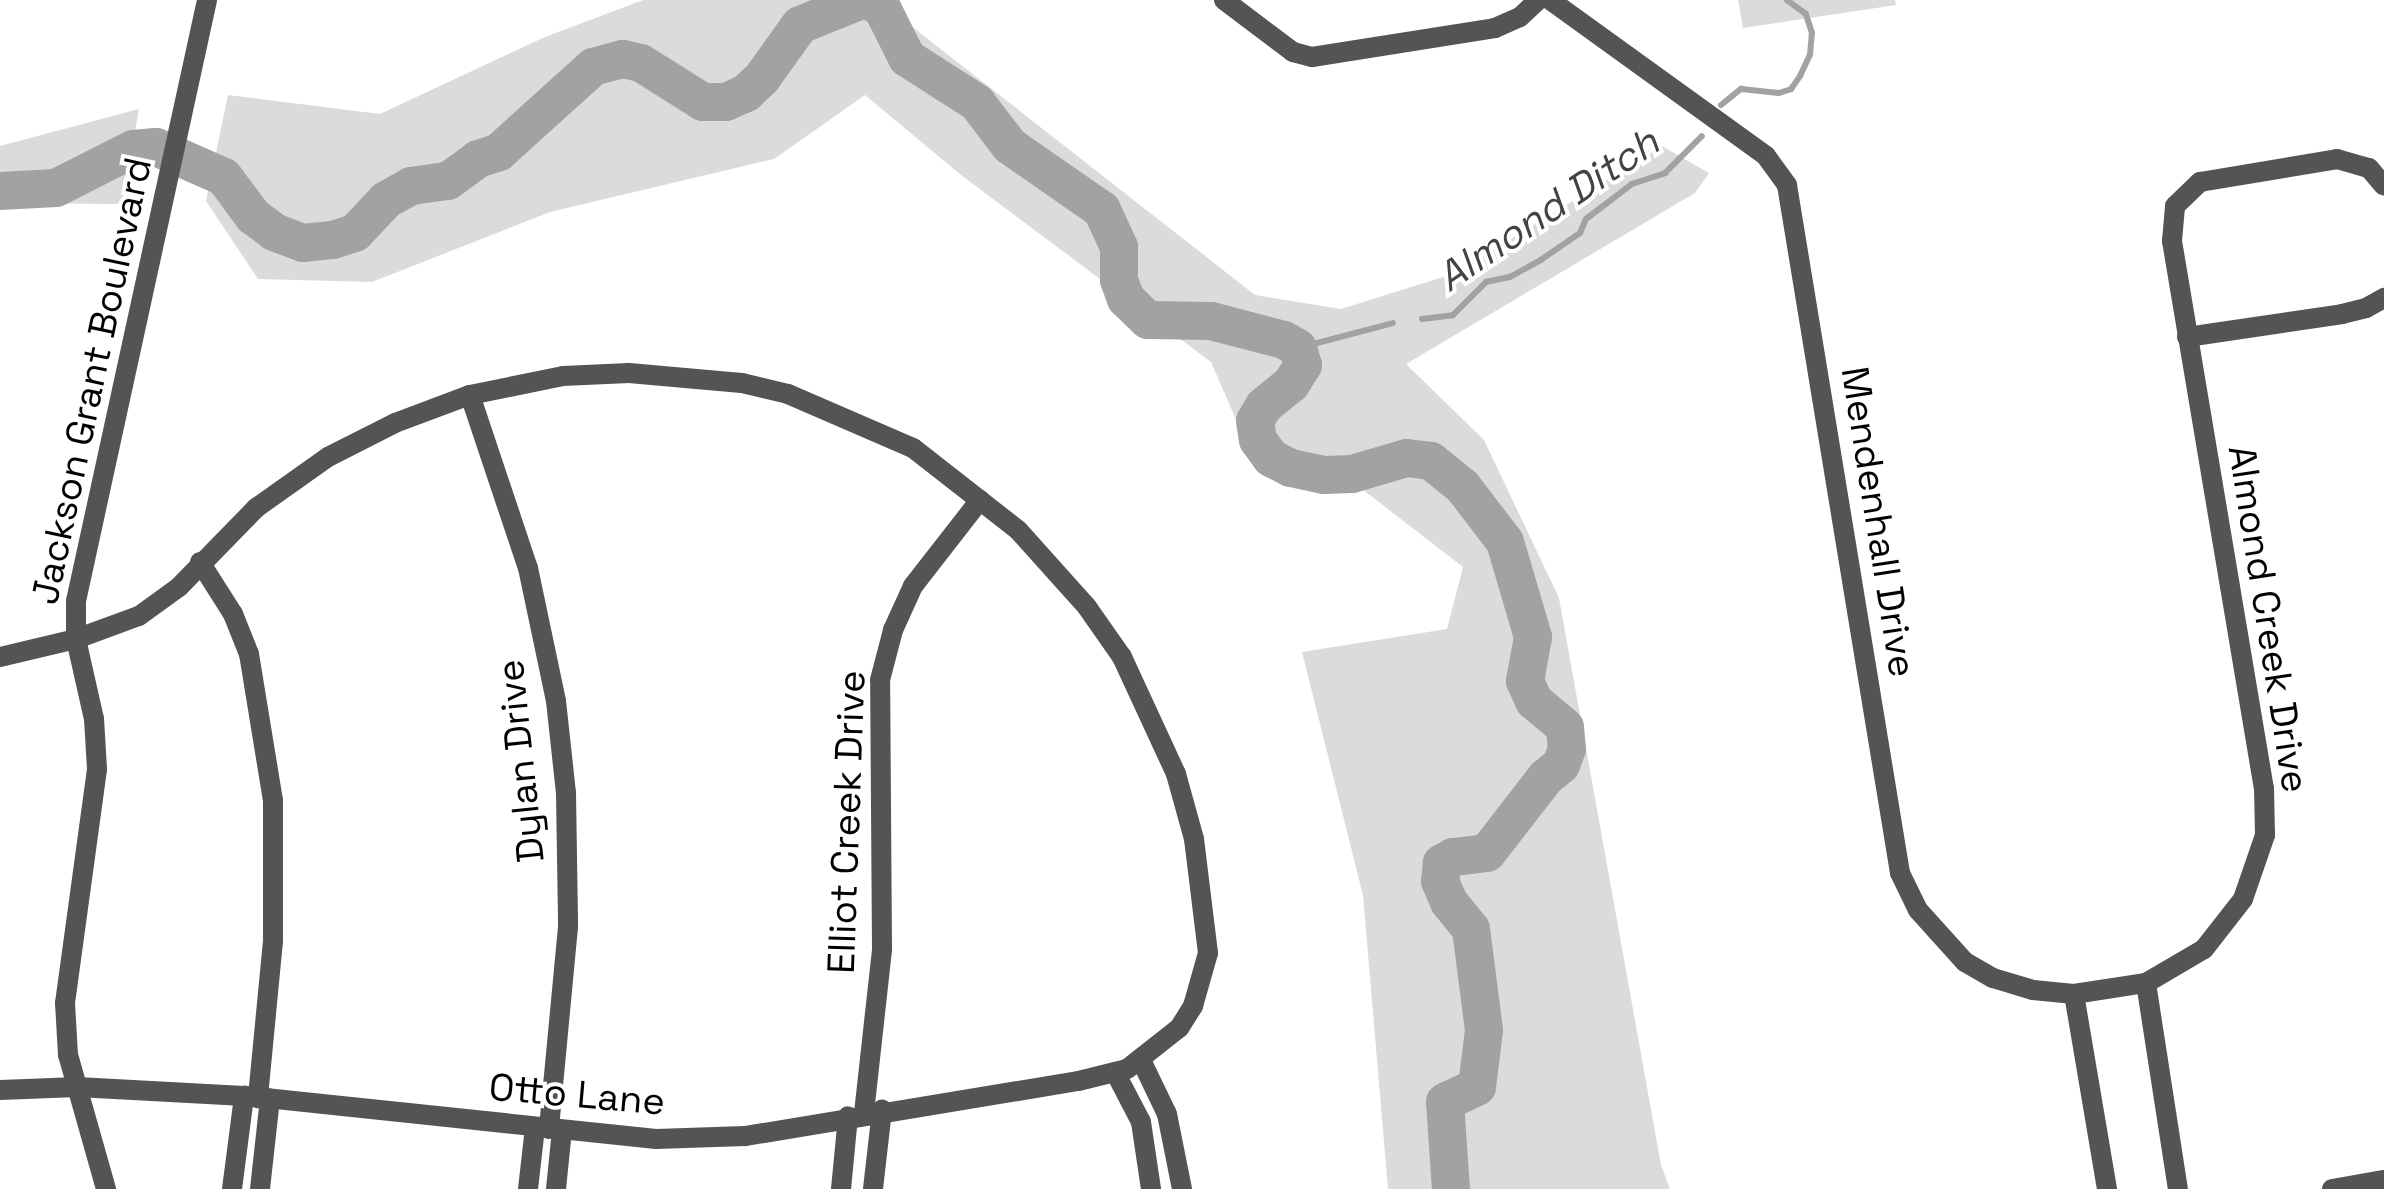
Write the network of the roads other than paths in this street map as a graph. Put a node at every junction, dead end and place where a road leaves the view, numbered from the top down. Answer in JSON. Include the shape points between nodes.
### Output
{"nodes":[{"id":1,"x":207,"y":0,"type":"edge"},
{"id":2,"x":1224,"y":0,"type":"edge"},
{"id":3,"x":1538,"y":0,"type":"edge"},
{"id":4,"x":1550,"y":0,"type":"edge"},
{"id":5,"x":2384,"y":186,"type":"edge"},
{"id":6,"x":2384,"y":298,"type":"edge"},
{"id":7,"x":2187,"y":337,"type":"junction"},
{"id":8,"x":470,"y":396,"type":"junction"},
{"id":9,"x":980,"y":500,"type":"junction"},
{"id":10,"x":200,"y":562,"type":"junction"},
{"id":11,"x":76,"y":639,"type":"junction"},
{"id":12,"x":0,"y":656,"type":"edge"},
{"id":13,"x":2146,"y":983,"type":"junction"},
{"id":14,"x":2074,"y":994,"type":"junction"},
{"id":15,"x":1141,"y":1060,"type":"junction"},
{"id":16,"x":1114,"y":1072,"type":"junction"},
{"id":17,"x":77,"y":1088,"type":"junction"},
{"id":18,"x":0,"y":1090,"type":"edge"},
{"id":19,"x":257,"y":1097,"type":"junction"},
{"id":20,"x":865,"y":1113,"type":"junction"},
{"id":21,"x":548,"y":1129,"type":"junction"},
{"id":22,"x":2384,"y":1180,"type":"edge"},
{"id":23,"x":106,"y":1189,"type":"edge"},
{"id":24,"x":232,"y":1189,"type":"edge"},
{"id":25,"x":260,"y":1189,"type":"edge"},
{"id":26,"x":528,"y":1189,"type":"edge"},
{"id":27,"x":556,"y":1189,"type":"edge"},
{"id":28,"x":841,"y":1189,"type":"edge"},
{"id":29,"x":873,"y":1189,"type":"edge"},
{"id":30,"x":1152,"y":1189,"type":"edge"},
{"id":31,"x":1182,"y":1189,"type":"edge"},
{"id":32,"x":2107,"y":1189,"type":"edge"},
{"id":33,"x":2178,"y":1189,"type":"edge"},
{"id":34,"x":2332,"y":1189,"type":"edge"}],
"edges":[{"from":1,"to":11,"type":"street","name":"Jackson Grant Boulevard","via":[[76,601]]},
{"from":2,"to":3,"type":"street","via":[[1293,52],[1312,56],[1495,28]]},
{"from":4,"to":14,"type":"street","name":"Mendenhall Drive","via":[[1757,148],[1783,177],[1900,873],[1918,910],[1965,962],[2033,990]]},
{"from":5,"to":7,"type":"street","name":"Almond Creek Drive","via":[[2369,168],[2337,159],[2200,182],[2175,206],[2172,241]]},
{"from":6,"to":7,"type":"street","via":[[2342,314]]},
{"from":7,"to":13,"type":"street","name":"Almond Creek Drive","via":[[2264,789],[2265,835],[2243,899],[2225,926],[2204,949]]},
{"from":8,"to":9,"type":"street","name":"Otto Lane","via":[[599,374],[742,382],[870,426],[914,448]]},
{"from":8,"to":10,"type":"street","name":"Otto Lane","via":[[328,457],[256,508]]},
{"from":8,"to":21,"type":"street","name":"Dylan Drive","via":[[528,568],[556,701],[566,793],[568,928]]},
{"from":9,"to":15,"type":"street","name":"Otto Lane","via":[[1049,561],[1122,657],[1164,743],[1187,812],[1208,953],[1193,1006],[1179,1028]]},
{"from":9,"to":20,"type":"street","name":"Elliot Creek Drive","via":[[913,586],[880,680],[882,949]]},
{"from":10,"to":11,"type":"street","name":"Otto Lane","via":[[160,604]]},
{"from":10,"to":19,"type":"street","via":[[233,614],[248,654],[273,800],[273,940]]},
{"from":11,"to":12,"type":"street","name":"Otto Lane"},
{"from":11,"to":17,"type":"street","name":"Jackson Grant Boulevard","via":[[98,769],[65,1004]]},
{"from":13,"to":14,"type":"street","name":"Mendenhall Drive"},
{"from":13,"to":33,"type":"street"},
{"from":14,"to":32,"type":"street"},
{"from":15,"to":16,"type":"street","name":"Otto Lane"},
{"from":15,"to":31,"type":"street","via":[[1167,1114]]},
{"from":16,"to":20,"type":"street","name":"Otto Lane"},
{"from":16,"to":30,"type":"street","via":[[1141,1122]]},
{"from":17,"to":18,"type":"street","name":"Otto Lane"},
{"from":17,"to":19,"type":"street","name":"Otto Lane"},
{"from":17,"to":23,"type":"street","name":"Jackson Grant Boulevard"},
{"from":19,"to":21,"type":"street","name":"Otto Lane"},
{"from":19,"to":24,"type":"street"},
{"from":19,"to":25,"type":"street"},
{"from":20,"to":21,"type":"street","name":"Otto Lane","via":[[700,1140]]},
{"from":20,"to":28,"type":"street","name":"Elliot Creek Drive"},
{"from":20,"to":29,"type":"street","name":"Elliot Creek Drive"},
{"from":21,"to":26,"type":"street","name":"Dylan Drive"},
{"from":21,"to":27,"type":"street","name":"Dylan Drive"},
{"from":22,"to":34,"type":"street"}]}
